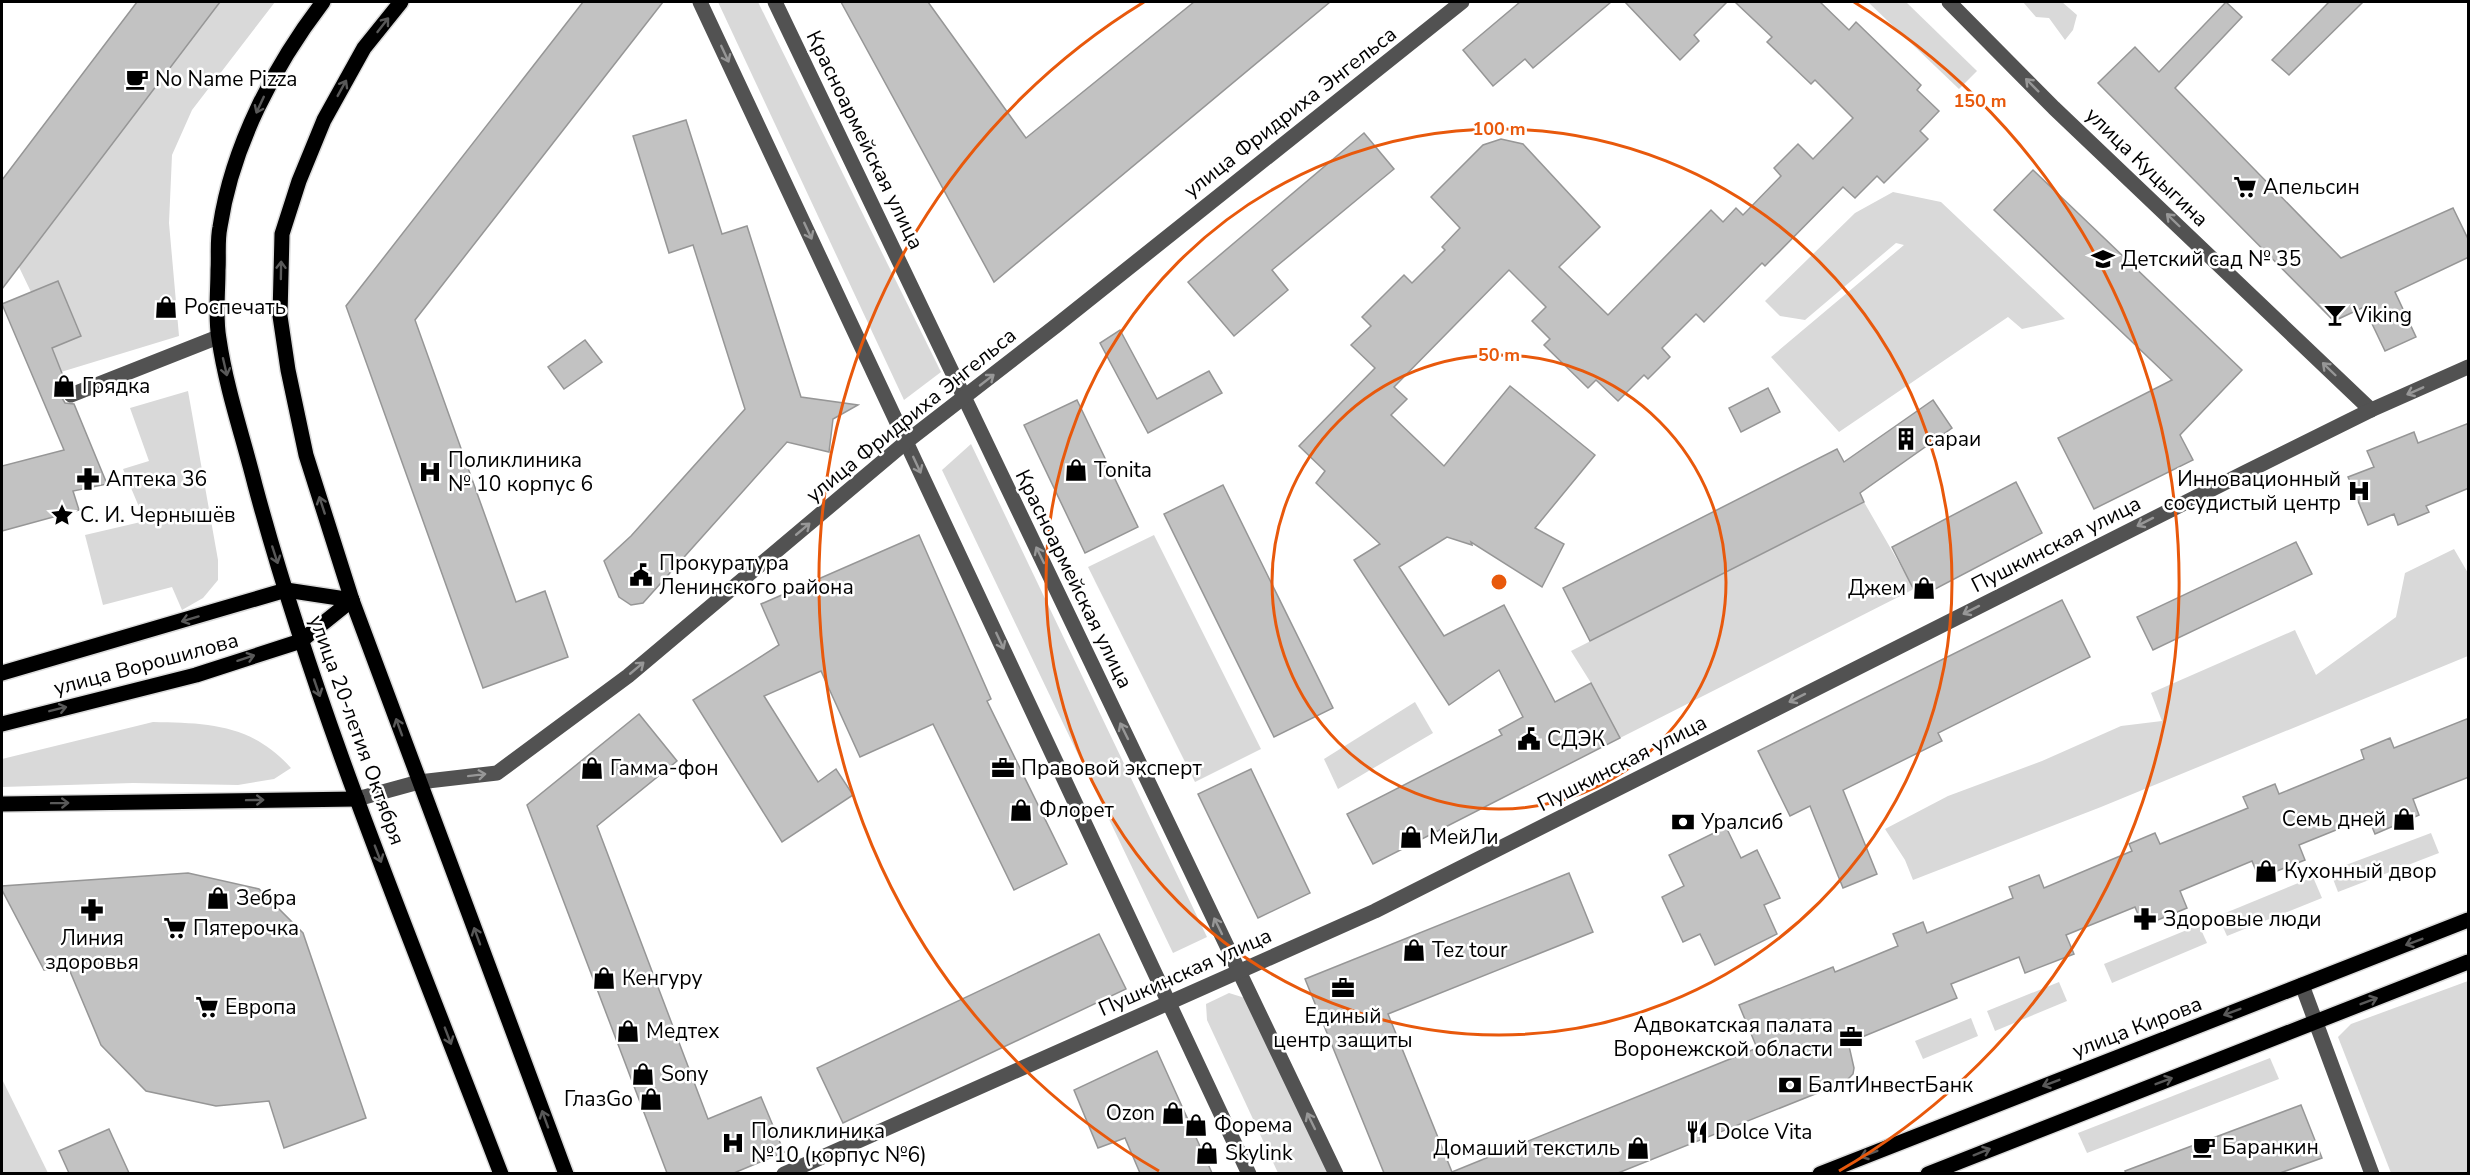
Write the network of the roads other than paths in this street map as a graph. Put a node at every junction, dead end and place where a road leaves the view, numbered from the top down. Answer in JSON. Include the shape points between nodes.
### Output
{"nodes":[{"id":1,"x":323,"y":2,"type":"edge"},
{"id":2,"x":401,"y":2,"type":"edge"},
{"id":3,"x":700,"y":2,"type":"edge"},
{"id":4,"x":775,"y":2,"type":"edge"},
{"id":5,"x":1462,"y":2,"type":"edge"},
{"id":6,"x":1949,"y":2,"type":"edge"},
{"id":7,"x":218,"y":337,"type":"junction"},
{"id":8,"x":2469,"y":367,"type":"edge"},
{"id":9,"x":70,"y":394,"type":"dead end"},
{"id":10,"x":964,"y":398,"type":"junction"},
{"id":11,"x":2371,"y":410,"type":"junction"},
{"id":12,"x":906,"y":442,"type":"junction"},
{"id":13,"x":286,"y":590,"type":"junction"},
{"id":14,"x":352,"y":600,"type":"junction"},
{"id":15,"x":301,"y":641,"type":"junction"},
{"id":16,"x":2,"y":673,"type":"edge"},
{"id":17,"x":2,"y":724,"type":"edge"},
{"id":18,"x":419,"y":782,"type":"junction"},
{"id":19,"x":357,"y":799,"type":"junction"},
{"id":20,"x":2,"y":804,"type":"edge"},
{"id":21,"x":2469,"y":920,"type":"edge"},
{"id":22,"x":2469,"y":962,"type":"edge"},
{"id":23,"x":1239,"y":971,"type":"junction"},
{"id":24,"x":2302,"y":985,"type":"junction"},
{"id":25,"x":1169,"y":1002,"type":"junction"},
{"id":26,"x":2315,"y":1022,"type":"junction"},
{"id":27,"x":501,"y":1173,"type":"edge"},
{"id":28,"x":566,"y":1173,"type":"edge"},
{"id":29,"x":784,"y":1173,"type":"edge"},
{"id":30,"x":1249,"y":1173,"type":"edge"},
{"id":31,"x":1336,"y":1173,"type":"edge"},
{"id":32,"x":1820,"y":1173,"type":"edge"},
{"id":33,"x":1928,"y":1173,"type":"edge"},
{"id":34,"x":2372,"y":1173,"type":"edge"}],
"edges":[{"from":1,"to":7,"type":"main road","name":"улица 20-летия Октября","one_way":true,"via":[[262,98],[227,190],[219,230]]},
{"from":14,"to":2,"type":"main road","name":"улица 20-летия Октября","one_way":true,"via":[[306,455],[288,370],[280,316],[282,234],[324,120],[364,48]]},
{"from":3,"to":12,"type":"street","one_way":true},
{"from":4,"to":10,"type":"street","name":"Красноармейская улица"},
{"from":10,"to":5,"type":"street","name":"улица Фридриха Энгельса","one_way":true},
{"from":11,"to":6,"type":"street","name":"улица Куцыгина","one_way":true,"via":[[2054,108]]},
{"from":7,"to":9,"type":"street"},
{"from":7,"to":13,"type":"main road","name":"улица 20-летия Октября","one_way":true},
{"from":8,"to":11,"type":"street","name":"Пушкинская улица","one_way":true},
{"from":10,"to":12,"type":"street","name":"улица Фридриха Энгельса"},
{"from":23,"to":10,"type":"street","name":"Красноармейская улица","one_way":true},
{"from":11,"to":23,"type":"street","name":"Пушкинская улица","one_way":true,"via":[[1375,911]]},
{"from":18,"to":12,"type":"street","name":"улица Фридриха Энгельса","one_way":true,"via":[[497,773],[628,676]]},
{"from":12,"to":25,"type":"street","one_way":true},
{"from":13,"to":14,"type":"main road"},
{"from":13,"to":15,"type":"main road","name":"улица 20-летия Октября"},
{"from":13,"to":16,"type":"main road","name":"улица Ворошилова","one_way":true},
{"from":14,"to":15,"type":"main road"},
{"from":18,"to":14,"type":"main road","name":"улица 20-летия Октября","one_way":true},
{"from":17,"to":15,"type":"main road","name":"улица Ворошилова","one_way":true,"via":[[196,675]]},
{"from":15,"to":19,"type":"main road","name":"улица 20-летия Октября","one_way":true},
{"from":18,"to":19,"type":"street","name":"улица Фридриха Энгельса"},
{"from":28,"to":18,"type":"main road","name":"улица 20-летия Октября","one_way":true},
{"from":20,"to":19,"type":"main road","one_way":true},
{"from":19,"to":27,"type":"main road","name":"улица 20-летия Октября","one_way":true},
{"from":21,"to":24,"type":"main road","name":"улица Кирова","one_way":true},
{"from":26,"to":22,"type":"main road","one_way":true},
{"from":23,"to":25,"type":"street","name":"Пушкинская улица"},
{"from":31,"to":23,"type":"street","name":"Красноармейская улица","one_way":true},
{"from":24,"to":26,"type":"street"},
{"from":24,"to":32,"type":"main road","name":"улица Кирова","one_way":true},
{"from":25,"to":29,"type":"street","name":"Пушкинская улица"},
{"from":25,"to":30,"type":"street"},
{"from":33,"to":26,"type":"main road","one_way":true},
{"from":26,"to":34,"type":"street"}]}
